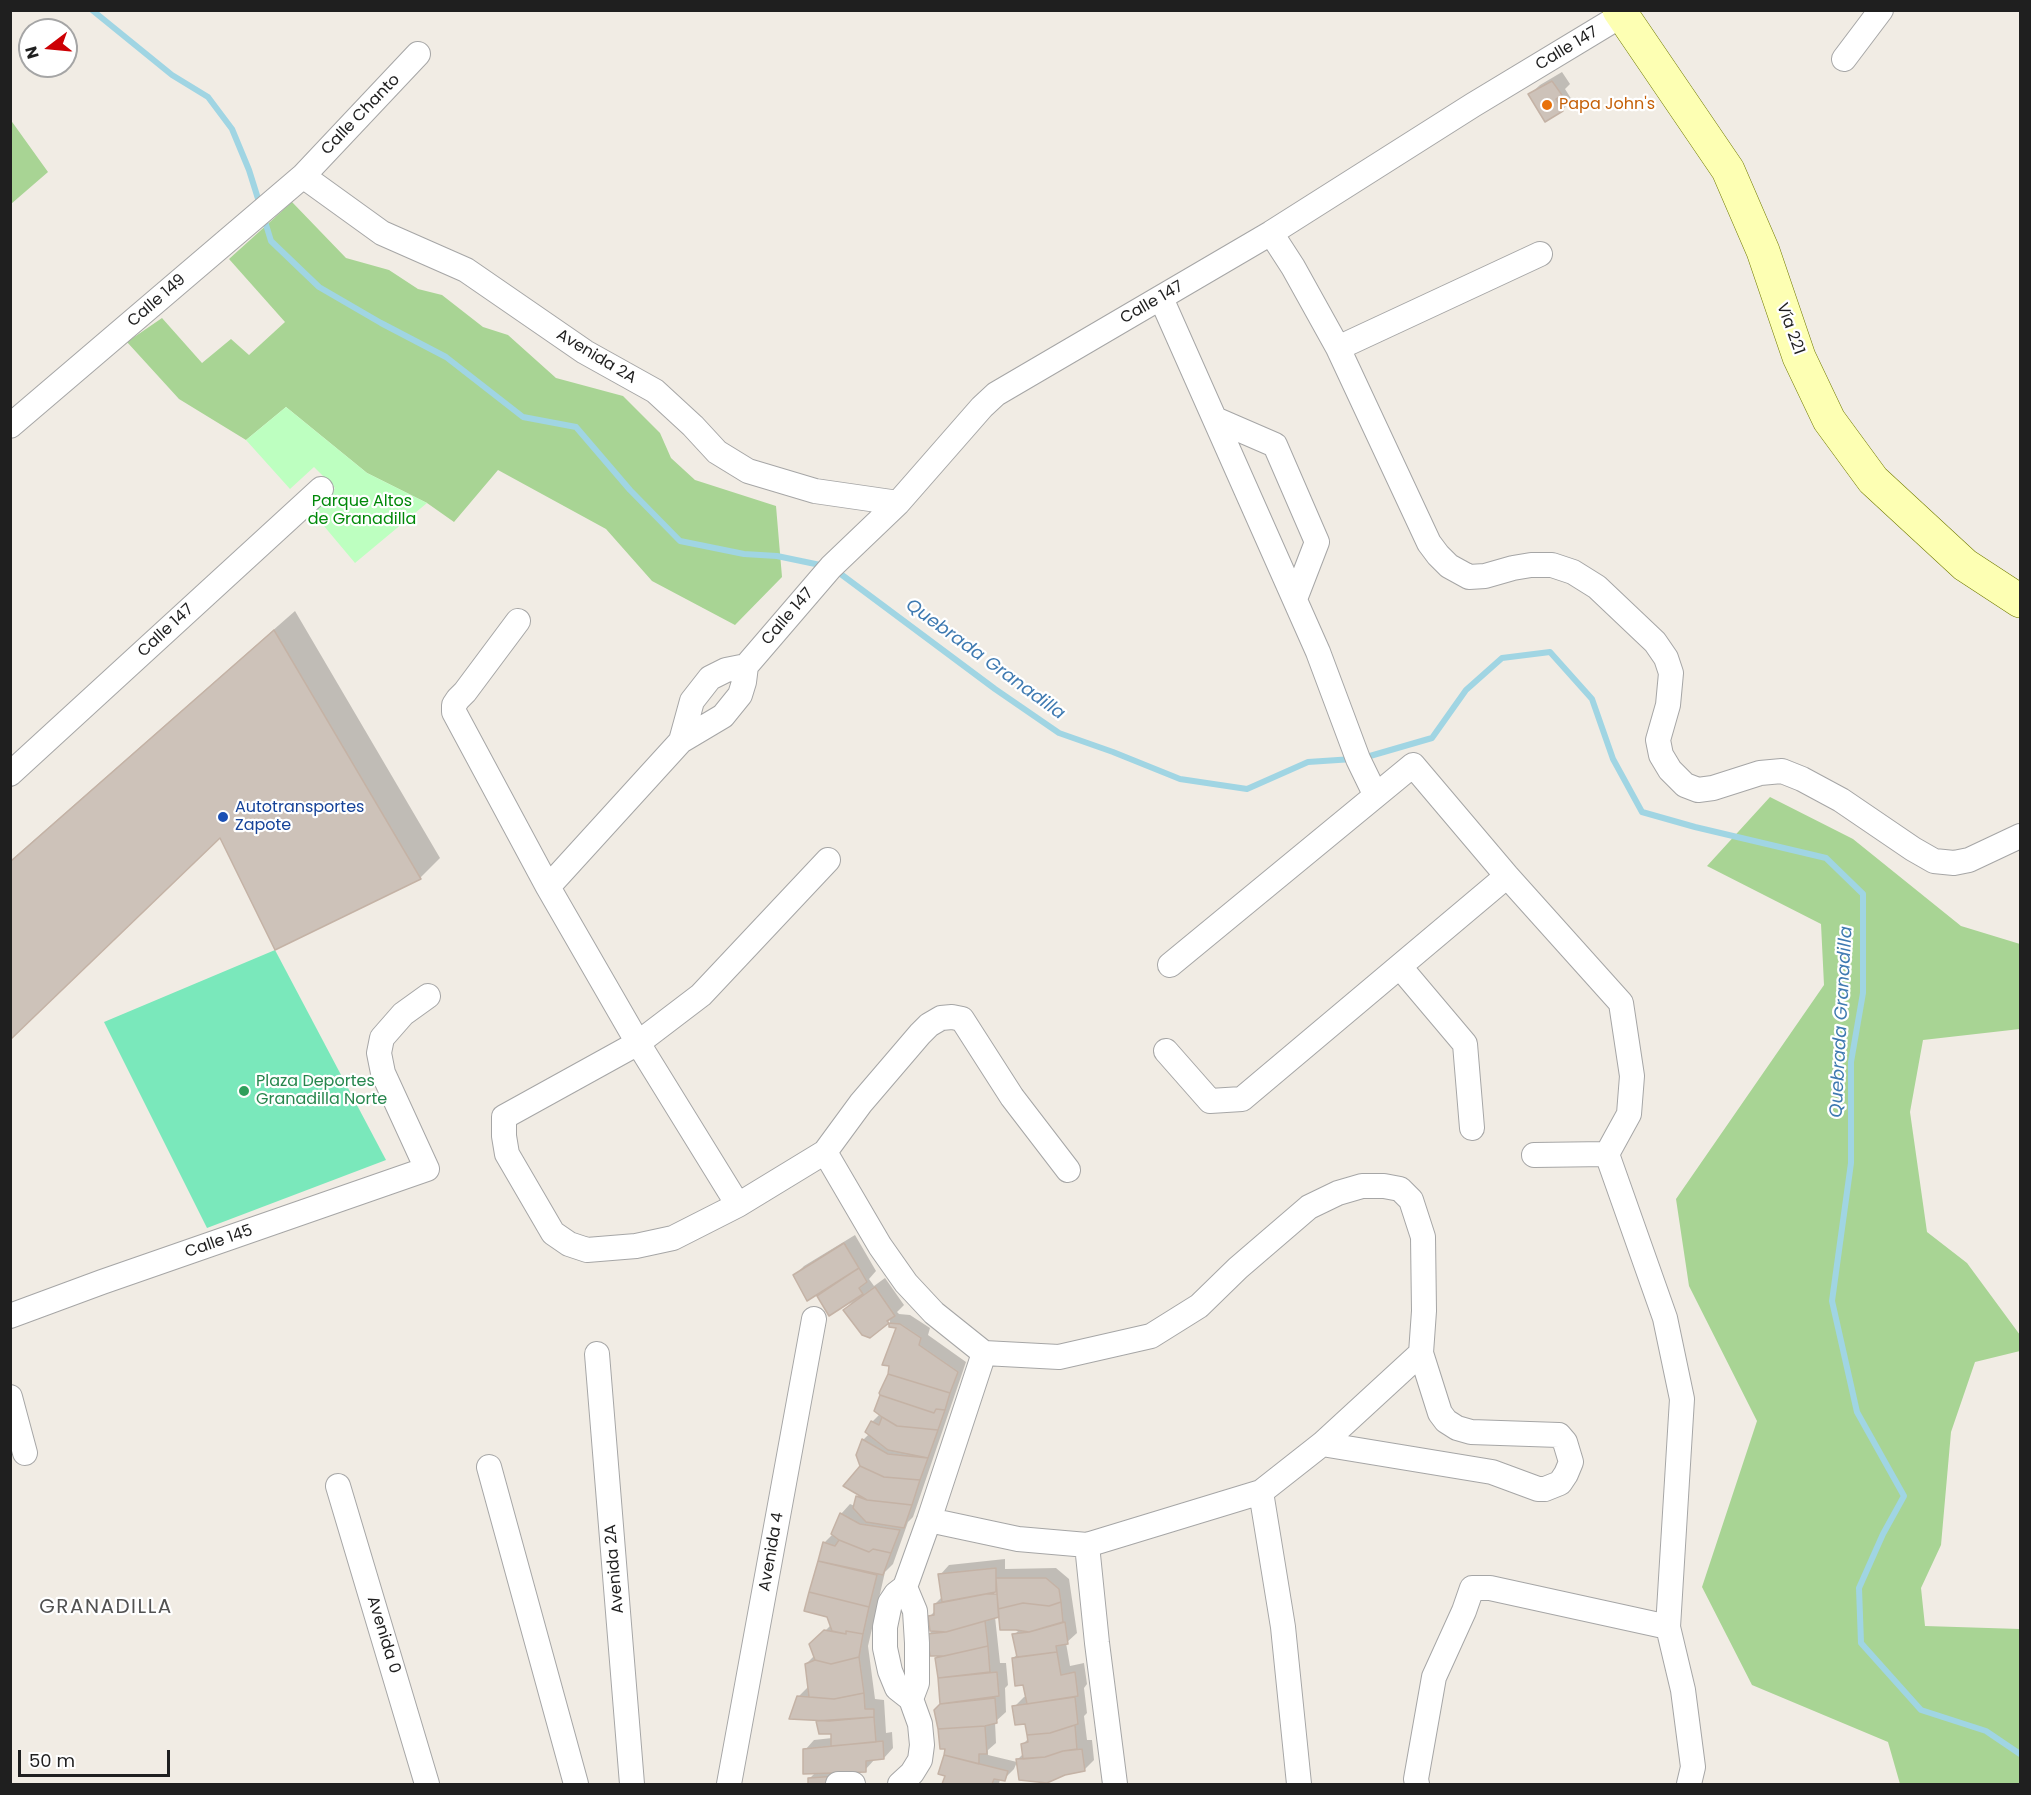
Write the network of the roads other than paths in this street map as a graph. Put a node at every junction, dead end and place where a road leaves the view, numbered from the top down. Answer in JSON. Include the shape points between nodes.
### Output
{"nodes":[{"id":1,"x":1881,"y":10,"type":"edge"},
{"id":2,"x":1621,"y":13,"type":"edge"},
{"id":3,"x":418,"y":54,"type":"dead end"},
{"id":4,"x":1844,"y":59,"type":"dead end"},
{"id":5,"x":303,"y":176,"type":"junction"},
{"id":6,"x":1271,"y":233,"type":"junction"},
{"id":7,"x":1540,"y":254,"type":"dead end"},
{"id":8,"x":1161,"y":298,"type":"junction"},
{"id":9,"x":1338,"y":348,"type":"junction"},
{"id":10,"x":1215,"y":419,"type":"junction"},
{"id":11,"x":10,"y":426,"type":"edge"},
{"id":12,"x":321,"y":489,"type":"dead end"},
{"id":13,"x":898,"y":504,"type":"junction"},
{"id":14,"x":1295,"y":599,"type":"junction"},
{"id":15,"x":2020,"y":601,"type":"edge"},
{"id":16,"x":518,"y":621,"type":"dead end"},
{"id":17,"x":746,"y":666,"type":"junction"},
{"id":18,"x":681,"y":741,"type":"junction"},
{"id":19,"x":10,"y":774,"type":"edge"},
{"id":20,"x":1375,"y":794,"type":"junction"},
{"id":21,"x":2020,"y":836,"type":"edge"},
{"id":22,"x":828,"y":860,"type":"dead end"},
{"id":23,"x":1507,"y":876,"type":"junction"},
{"id":24,"x":548,"y":887,"type":"junction"},
{"id":25,"x":1170,"y":965,"type":"dead end"},
{"id":26,"x":1400,"y":966,"type":"junction"},
{"id":27,"x":428,"y":996,"type":"dead end"},
{"id":28,"x":638,"y":1043,"type":"junction"},
{"id":29,"x":1166,"y":1051,"type":"dead end"},
{"id":30,"x":1472,"y":1128,"type":"dead end"},
{"id":31,"x":825,"y":1152,"type":"junction"},
{"id":32,"x":1607,"y":1154,"type":"junction"},
{"id":33,"x":1534,"y":1155,"type":"dead end"},
{"id":34,"x":1068,"y":1170,"type":"dead end"},
{"id":35,"x":738,"y":1205,"type":"junction"},
{"id":36,"x":10,"y":1316,"type":"edge"},
{"id":37,"x":814,"y":1319,"type":"dead end"},
{"id":38,"x":984,"y":1353,"type":"junction"},
{"id":39,"x":1421,"y":1353,"type":"junction"},
{"id":40,"x":597,"y":1354,"type":"dead end"},
{"id":41,"x":10,"y":1397,"type":"edge"},
{"id":42,"x":1322,"y":1444,"type":"junction"},
{"id":43,"x":25,"y":1453,"type":"dead end"},
{"id":44,"x":489,"y":1467,"type":"dead end"},
{"id":45,"x":338,"y":1486,"type":"dead end"},
{"id":46,"x":1261,"y":1492,"type":"junction"},
{"id":47,"x":930,"y":1520,"type":"junction"},
{"id":48,"x":1087,"y":1545,"type":"junction"},
{"id":49,"x":905,"y":1587,"type":"junction"},
{"id":50,"x":1668,"y":1627,"type":"junction"},
{"id":51,"x":911,"y":1699,"type":"junction"},
{"id":52,"x":838,"y":1784,"type":"edge"},
{"id":53,"x":427,"y":1785,"type":"edge"},
{"id":54,"x":576,"y":1785,"type":"edge"},
{"id":55,"x":632,"y":1785,"type":"edge"},
{"id":56,"x":729,"y":1785,"type":"edge"},
{"id":57,"x":853,"y":1785,"type":"edge"},
{"id":58,"x":900,"y":1785,"type":"edge"},
{"id":59,"x":1115,"y":1785,"type":"edge"},
{"id":60,"x":1299,"y":1785,"type":"edge"},
{"id":61,"x":1417,"y":1785,"type":"edge"},
{"id":62,"x":1689,"y":1785,"type":"edge"}],
"edges":[{"from":1,"to":4,"type":"street"},
{"from":2,"to":6,"type":"street","name":"Calle 147"},
{"from":2,"to":15,"type":"main road","name":"Vía 221","via":[[1728,170],[1763,251],[1799,357],[1829,420],[1873,480],[1965,565]]},
{"from":3,"to":5,"type":"street","name":"Calle Chanto"},
{"from":5,"to":11,"type":"street","name":"Calle 149"},
{"from":5,"to":13,"type":"street","name":"Avenida 2A","via":[[382,233],[466,270],[585,352],[655,391],[717,452],[748,471],[815,491]]},
{"from":6,"to":8,"type":"street","name":"Calle 147"},
{"from":6,"to":9,"type":"street"},
{"from":7,"to":9,"type":"street"},
{"from":8,"to":10,"type":"street"},
{"from":8,"to":13,"type":"street","name":"Calle 147","via":[[996,394]]},
{"from":9,"to":21,"type":"street","via":[[1429,543],[1449,566],[1469,577],[1531,565],[1552,565],[1573,572],[1597,587],[1655,642],[1671,673],[1668,705],[1658,740],[1661,755],[1684,785],[1698,790],[1713,788],[1760,773],[1782,771],[1841,800],[1934,861],[1969,860]]},
{"from":10,"to":14,"type":"street"},
{"from":10,"to":14,"type":"street","via":[[1275,446],[1317,542]]},
{"from":12,"to":19,"type":"street","name":"Calle 147"},
{"from":13,"to":17,"type":"street","name":"Calle 147","via":[[831,567]]},
{"from":14,"to":20,"type":"street"},
{"from":16,"to":24,"type":"street","via":[[458,699],[454,712]]},
{"from":17,"to":18,"type":"street","via":[[740,695],[723,716]]},
{"from":17,"to":18,"type":"street","via":[[710,678],[692,701]]},
{"from":18,"to":24,"type":"street"},
{"from":20,"to":23,"type":"street","via":[[1413,765]]},
{"from":20,"to":25,"type":"street"},
{"from":22,"to":28,"type":"street","via":[[701,995]]},
{"from":23,"to":26,"type":"street"},
{"from":23,"to":32,"type":"street","via":[[1621,1003],[1632,1076],[1629,1114]]},
{"from":24,"to":28,"type":"street"},
{"from":26,"to":29,"type":"street","via":[[1242,1099],[1210,1101]]},
{"from":26,"to":30,"type":"street","via":[[1465,1044]]},
{"from":27,"to":36,"type":"street","name":"Calle 145","via":[[403,1014],[382,1038],[379,1053],[383,1073],[427,1169]]},
{"from":28,"to":35,"type":"street"},
{"from":28,"to":35,"type":"street","via":[[504,1117],[507,1155],[553,1233],[587,1250],[636,1246],[673,1238]]},
{"from":31,"to":34,"type":"street","via":[[861,1102],[920,1034],[941,1018],[952,1017],[962,1019],[1012,1096]]},
{"from":31,"to":35,"type":"street"},
{"from":31,"to":38,"type":"street","via":[[906,1283],[934,1313]]},
{"from":32,"to":33,"type":"street"},
{"from":32,"to":50,"type":"street","via":[[1665,1318],[1682,1399]]},
{"from":37,"to":56,"type":"street","name":"Avenida 4"},
{"from":38,"to":39,"type":"street","via":[[1059,1357],[1151,1336],[1199,1306],[1310,1208],[1362,1186],[1400,1190],[1412,1200],[1417,1212],[1423,1237]]},
{"from":38,"to":47,"type":"street"},
{"from":39,"to":42,"type":"street"},
{"from":39,"to":42,"type":"street","via":[[1440,1413],[1457,1428],[1471,1432],[1543,1433],[1563,1438],[1570,1462],[1560,1483],[1538,1489],[1492,1472]]},
{"from":40,"to":55,"type":"street","name":"Avenida 2A"},
{"from":41,"to":43,"type":"street"},
{"from":42,"to":46,"type":"street"},
{"from":44,"to":54,"type":"street"},
{"from":45,"to":53,"type":"street","name":"Avenida 0"},
{"from":46,"to":48,"type":"street"},
{"from":46,"to":60,"type":"street","via":[[1283,1627]]},
{"from":47,"to":48,"type":"street","via":[[1018,1539]]},
{"from":47,"to":49,"type":"street"},
{"from":48,"to":59,"type":"street"},
{"from":49,"to":51,"type":"street","via":[[915,1611],[917,1643],[917,1683]]},
{"from":49,"to":51,"type":"street","via":[[890,1603],[885,1648],[897,1688]]},
{"from":50,"to":61,"type":"street","via":[[1490,1588],[1472,1588],[1434,1677]]},
{"from":50,"to":62,"type":"street","via":[[1683,1690],[1693,1767]]},
{"from":51,"to":58,"type":"street","via":[[922,1745],[920,1760]]},
{"from":52,"to":57,"type":"street"}]}
